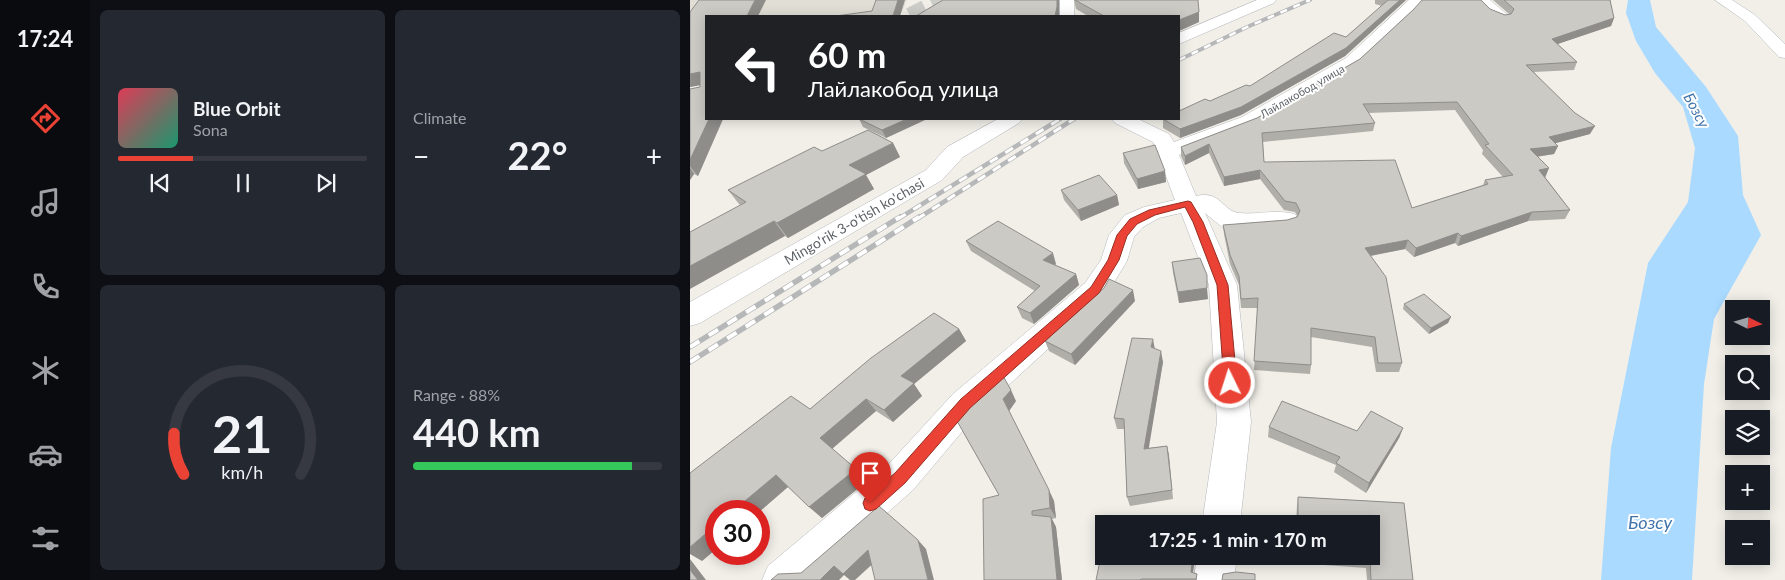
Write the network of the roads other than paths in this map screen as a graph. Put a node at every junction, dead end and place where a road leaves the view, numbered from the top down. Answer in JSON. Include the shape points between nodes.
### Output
{"nodes":[{"id":1,"x":1067,"y":0,"type":"edge"},
{"id":2,"x":1269,"y":0,"type":"edge"},
{"id":3,"x":1417,"y":0,"type":"edge"},
{"id":4,"x":1481,"y":0,"type":"edge"},
{"id":5,"x":1722,"y":0,"type":"edge"},
{"id":6,"x":1067,"y":15,"type":"edge"},
{"id":7,"x":1502,"y":17,"type":"edge"},
{"id":8,"x":1180,"y":39,"type":"edge"},
{"id":9,"x":1785,"y":53,"type":"edge"},
{"id":10,"x":1010,"y":120,"type":"edge"},
{"id":11,"x":1124,"y":120,"type":"edge"},
{"id":12,"x":1168,"y":152,"type":"junction"},
{"id":13,"x":1188,"y":204,"type":"junction"},
{"id":14,"x":1286,"y":219,"type":"edge"},
{"id":15,"x":690,"y":315,"type":"edge"},
{"id":16,"x":1222,"y":515,"type":"edge"},
{"id":17,"x":1216,"y":565,"type":"edge"},
{"id":18,"x":782,"y":580,"type":"edge"},
{"id":19,"x":1214,"y":580,"type":"edge"}],
"edges":[{"from":1,"to":6,"type":"street"},
{"from":2,"to":8,"type":"street"},
{"from":3,"to":12,"type":"street","name":"Лайлакобод улица","via":[[1352,62],[1249,121]]},
{"from":4,"to":7,"type":"street"},
{"from":5,"to":9,"type":"street","via":[[1750,18]]},
{"from":10,"to":15,"type":"street","name":"Mingo'rik 3-o'tish ko'chasi","via":[[955,152],[934,176]]},
{"from":11,"to":12,"type":"street","via":[[1162,138]]},
{"from":12,"to":13,"type":"street"},
{"from":13,"to":14,"type":"street","via":[[1205,201],[1231,221]]},
{"from":13,"to":16,"type":"street","via":[[1223,285],[1234,422]]},
{"from":13,"to":18,"type":"street","via":[[1152,212],[1134,221],[1122,235],[1114,260],[1095,290],[966,404],[900,478]]},
{"from":17,"to":19,"type":"street"}]}
